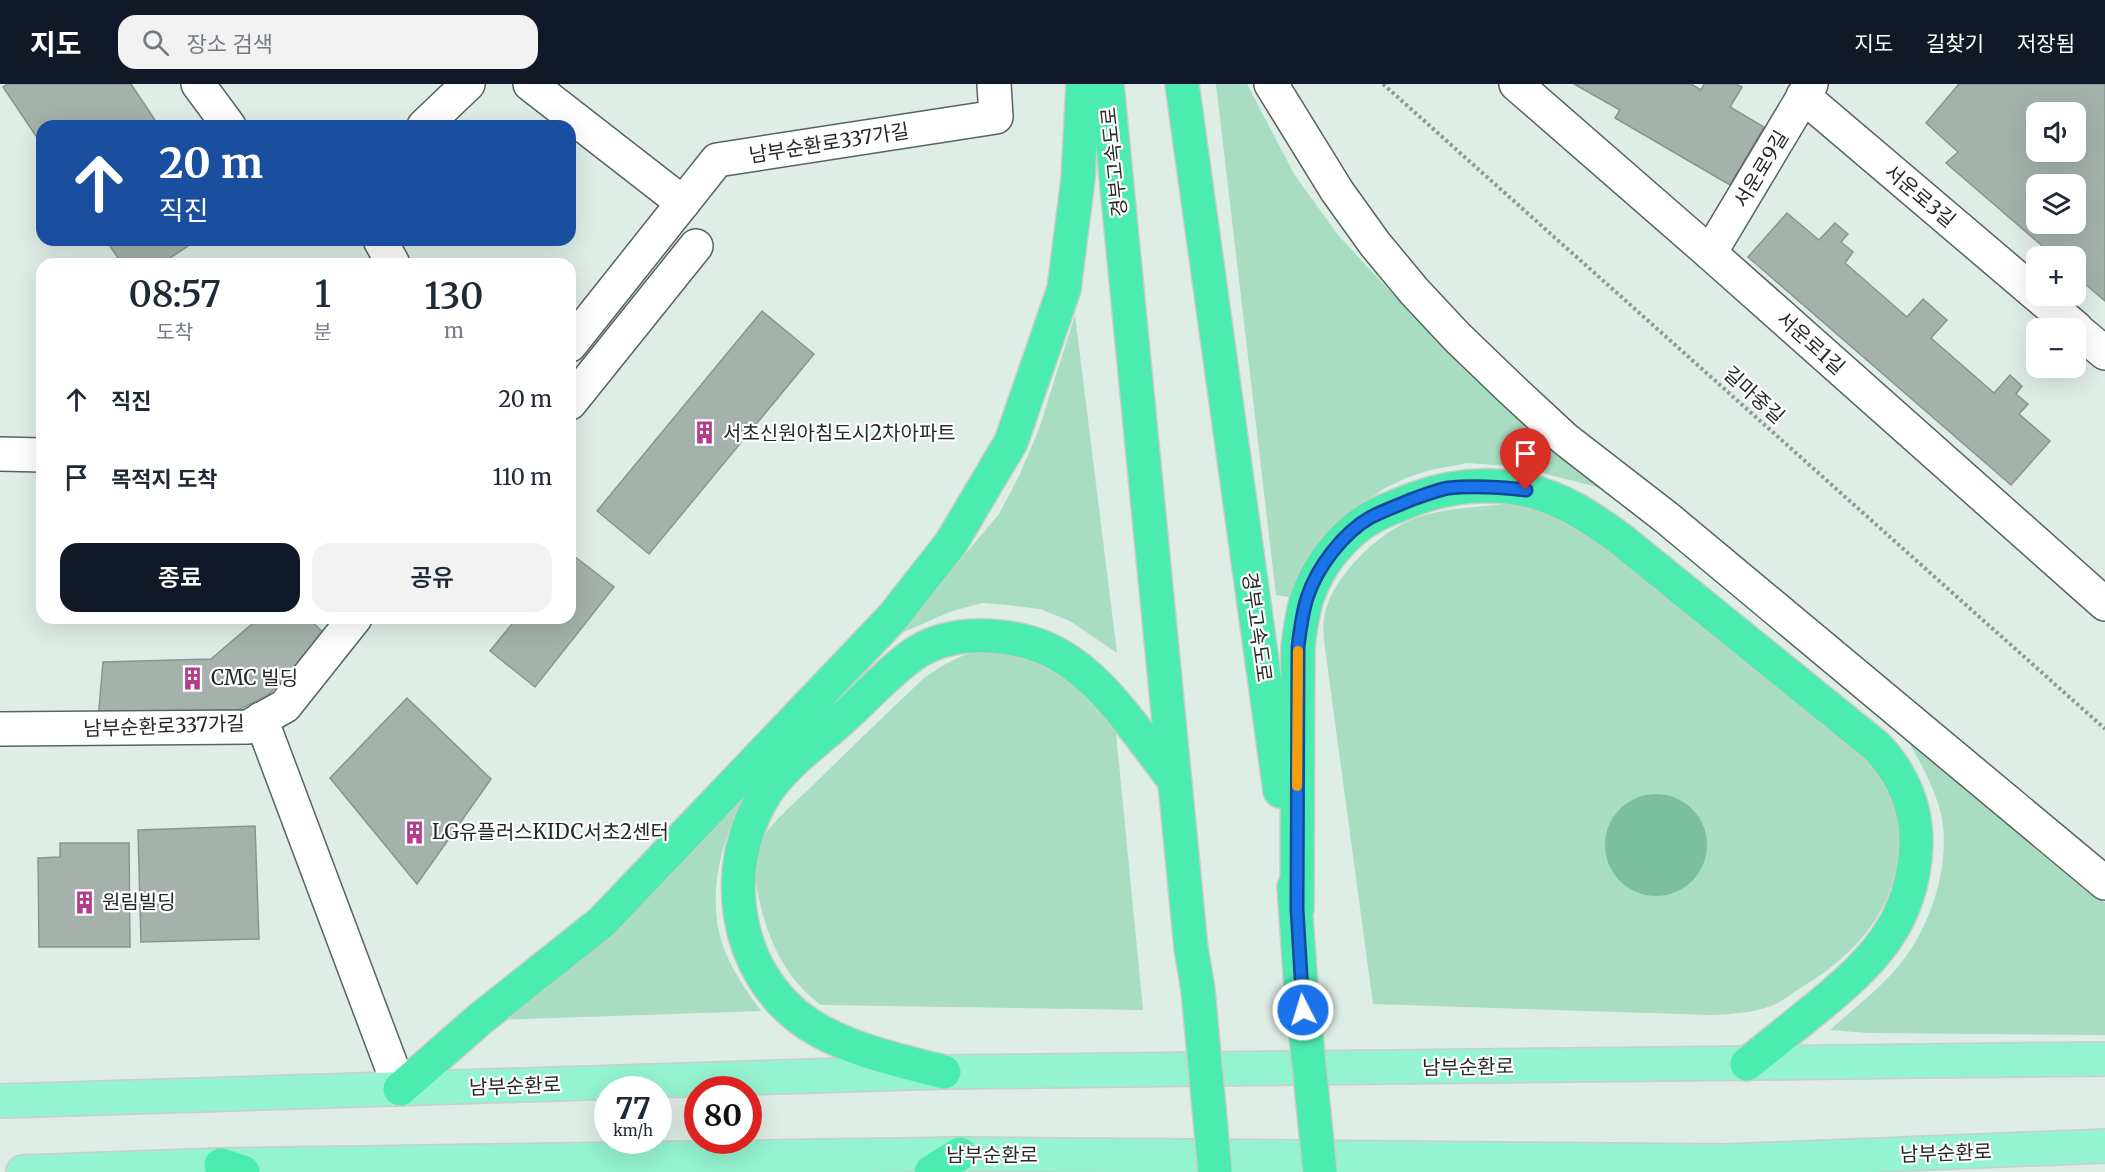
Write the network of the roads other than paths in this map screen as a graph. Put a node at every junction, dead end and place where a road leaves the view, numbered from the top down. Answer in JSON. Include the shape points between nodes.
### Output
{"nodes":[{"id":1,"x":198,"y":84,"type":"edge"},
{"id":2,"x":468,"y":84,"type":"edge"},
{"id":3,"x":530,"y":84,"type":"edge"},
{"id":4,"x":994,"y":84,"type":"edge"},
{"id":5,"x":1083,"y":84,"type":"edge"},
{"id":6,"x":1107,"y":84,"type":"edge"},
{"id":7,"x":1182,"y":84,"type":"edge"},
{"id":8,"x":1271,"y":84,"type":"edge"},
{"id":9,"x":1516,"y":84,"type":"edge"},
{"id":10,"x":1807,"y":90,"type":"edge"},
{"id":11,"x":225,"y":120,"type":"edge"},
{"id":12,"x":430,"y":120,"type":"edge"},
{"id":13,"x":683,"y":203,"type":"junction"},
{"id":14,"x":696,"y":246,"type":"dead end"},
{"id":15,"x":1710,"y":254,"type":"junction"},
{"id":16,"x":2064,"y":318,"type":"edge"},
{"id":17,"x":576,"y":337,"type":"edge"},
{"id":18,"x":2086,"y":337,"type":"edge"},
{"id":19,"x":2105,"y":353,"type":"edge"},
{"id":20,"x":576,"y":396,"type":"edge"},
{"id":21,"x":0,"y":454,"type":"edge"},
{"id":22,"x":36,"y":455,"type":"edge"},
{"id":23,"x":2105,"y":604,"type":"edge"},
{"id":24,"x":349,"y":624,"type":"edge"},
{"id":25,"x":261,"y":719,"type":"junction"},
{"id":26,"x":0,"y":729,"type":"edge"},
{"id":27,"x":1174,"y":780,"type":"junction"},
{"id":28,"x":2105,"y":883,"type":"edge"},
{"id":29,"x":1297,"y":909,"type":"junction"},
{"id":30,"x":2105,"y":1059,"type":"edge"},
{"id":31,"x":1747,"y":1064,"type":"junction"},
{"id":32,"x":944,"y":1072,"type":"junction"},
{"id":33,"x":400,"y":1089,"type":"junction"},
{"id":34,"x":0,"y":1101,"type":"edge"},
{"id":35,"x":2105,"y":1146,"type":"edge"},
{"id":36,"x":960,"y":1154,"type":"junction"},
{"id":37,"x":1726,"y":1161,"type":"junction"},
{"id":38,"x":232,"y":1169,"type":"edge"},
{"id":39,"x":22,"y":1172,"type":"edge"},
{"id":40,"x":931,"y":1172,"type":"edge"},
{"id":41,"x":1215,"y":1172,"type":"edge"},
{"id":42,"x":1320,"y":1172,"type":"edge"},
{"id":43,"x":1764,"y":1172,"type":"edge"}],
"edges":[{"from":1,"to":11,"type":"street"},
{"from":2,"to":12,"type":"street"},
{"from":3,"to":13,"type":"street"},
{"from":4,"to":13,"type":"street","name":"남부순환로337가길","via":[[996,117],[717,160]]},
{"from":5,"to":33,"type":"highway","via":[[1078,180],[1064,289],[1011,442],[951,543],[893,617],[602,922]]},
{"from":6,"to":27,"type":"highway","name":"경부고속도로"},
{"from":7,"to":29,"type":"highway","name":"경부고속도로"},
{"from":8,"to":28,"type":"street","via":[[1375,244],[1456,337],[1565,439],[1667,518]]},
{"from":9,"to":15,"type":"street","name":"서운로1길"},
{"from":10,"to":15,"type":"street","name":"서운로9길"},
{"from":10,"to":16,"type":"street","name":"서운로3길"},
{"from":13,"to":17,"type":"street","name":"남부순환로337가길"},
{"from":14,"to":20,"type":"street"},
{"from":15,"to":23,"type":"street","name":"서운로1길"},
{"from":18,"to":19,"type":"street","name":"서운로3길"},
{"from":21,"to":22,"type":"street"},
{"from":24,"to":25,"type":"street","name":"남부순환로337가길","via":[[285,706]]},
{"from":25,"to":26,"type":"street","name":"남부순환로337가길","via":[[248,727]]},
{"from":25,"to":33,"type":"street"},
{"from":27,"to":32,"type":"highway","via":[[1102,691],[1067,661],[1033,644],[975,636],[941,642],[910,656],[769,789],[747,834],[738,891],[743,935],[764,979],[797,1015],[830,1036]]},
{"from":27,"to":41,"type":"highway","name":"경부고속도로","bridge":true},
{"from":29,"to":31,"type":"highway","via":[[1298,647],[1301,618],[1318,574],[1333,552],[1370,518],[1423,496],[1446,489],[1498,487],[1553,498],[1619,538],[1876,746],[1896,769],[1905,788],[1913,814],[1915,862],[1893,928],[1854,976]]},
{"from":29,"to":42,"type":"highway","name":"경부고속도로","bridge":true},
{"from":30,"to":31,"type":"main road","name":"남부순환로"},
{"from":31,"to":32,"type":"main road","name":"남부순환로"},
{"from":32,"to":33,"type":"main road","name":"남부순환로"},
{"from":33,"to":34,"type":"main road","name":"남부순환로"},
{"from":35,"to":37,"type":"main road","name":"남부순환로"},
{"from":36,"to":37,"type":"main road","name":"남부순환로"},
{"from":36,"to":38,"type":"main road","name":"남부순환로"},
{"from":36,"to":40,"type":"highway"},
{"from":37,"to":43,"type":"street"},
{"from":38,"to":39,"type":"main road","name":"남부순환로"}]}
